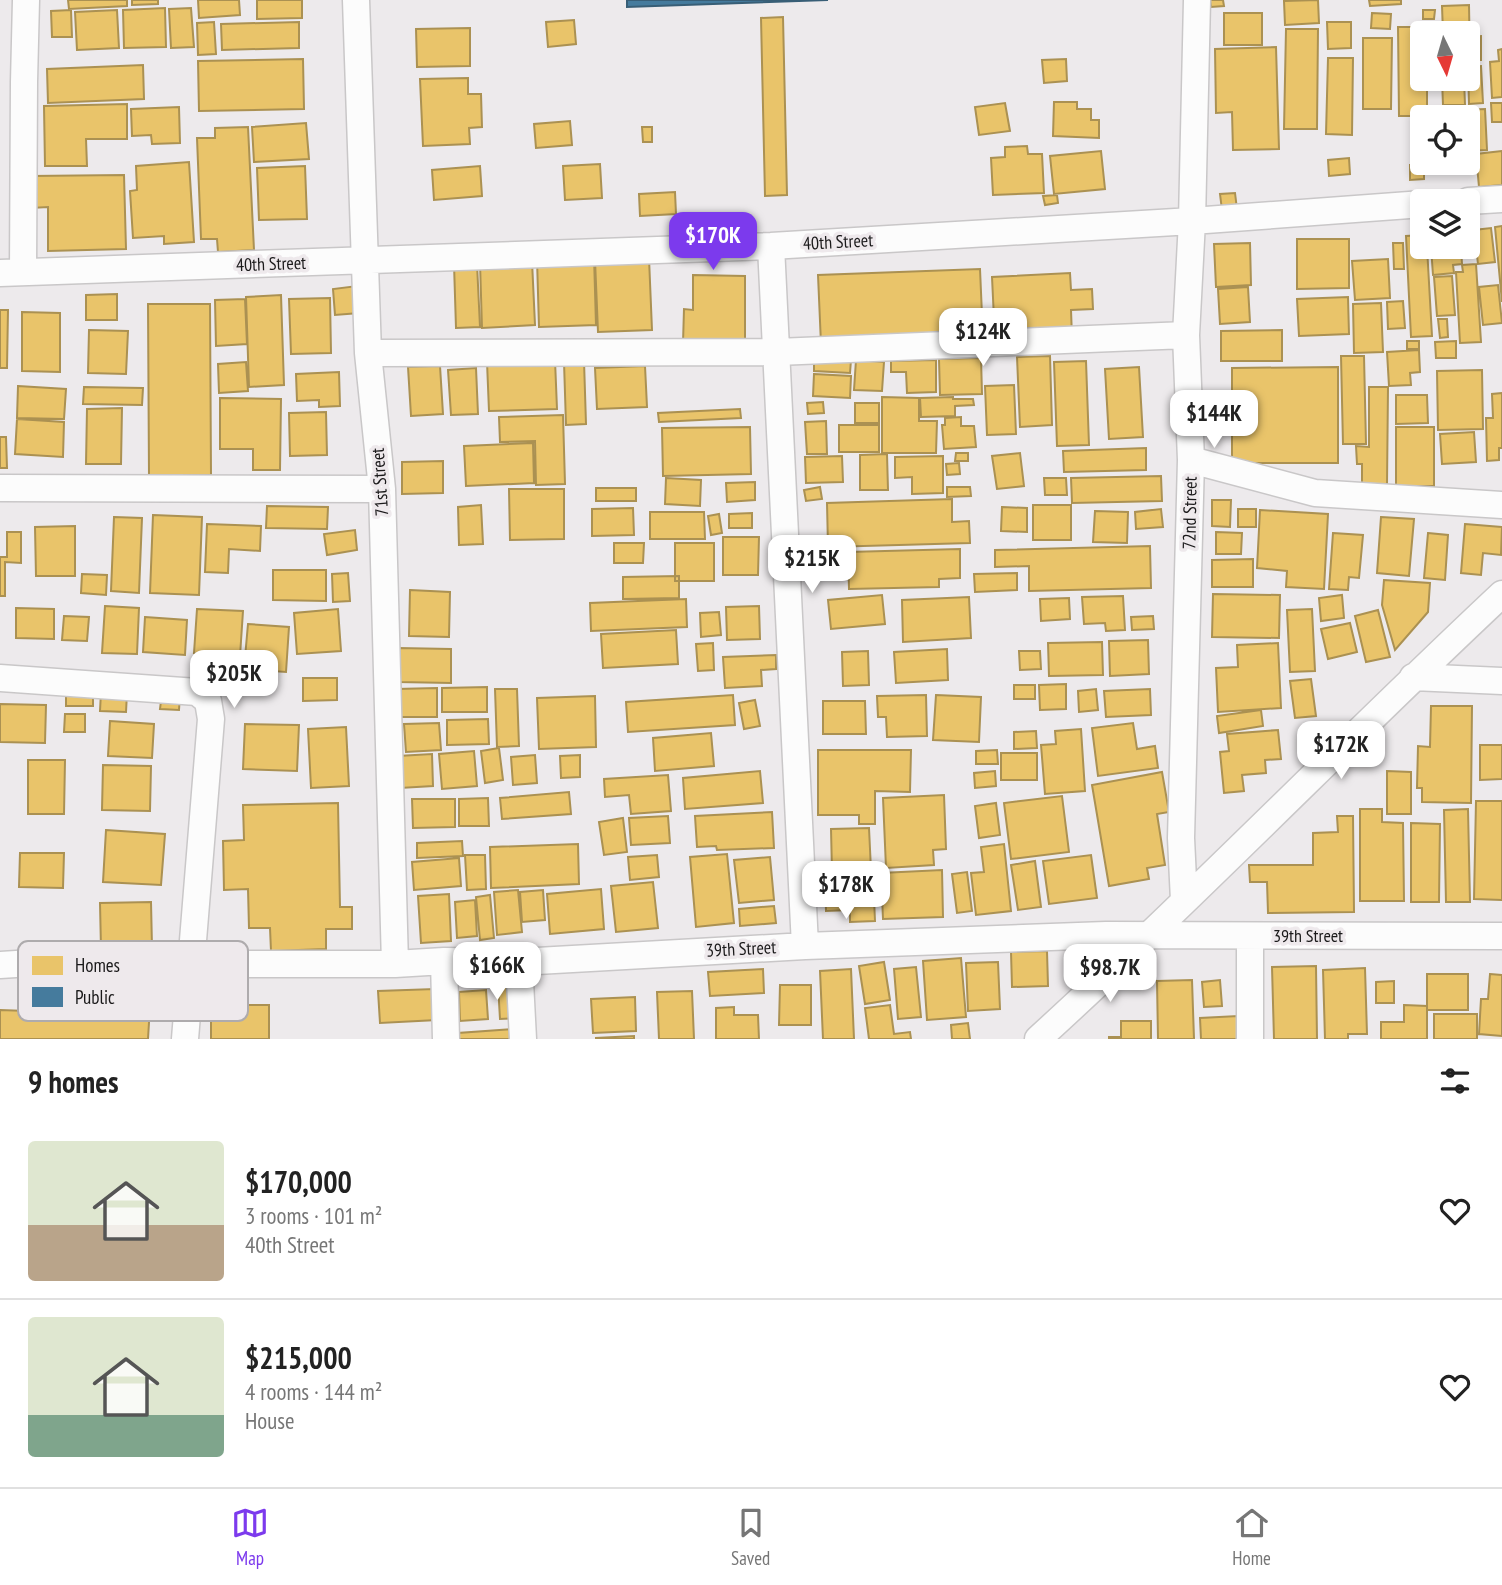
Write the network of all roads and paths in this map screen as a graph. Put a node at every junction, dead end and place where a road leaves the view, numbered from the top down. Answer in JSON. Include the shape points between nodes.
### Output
{"nodes":[{"id":1,"x":26,"y":0,"type":"edge"},
{"id":2,"x":356,"y":0,"type":"edge"},
{"id":3,"x":1196,"y":0,"type":"edge"},
{"id":4,"x":1502,"y":199,"type":"edge"},
{"id":5,"x":1480,"y":200,"type":"edge"},
{"id":6,"x":1410,"y":205,"type":"edge"},
{"id":7,"x":1192,"y":221,"type":"junction"},
{"id":8,"x":771,"y":246,"type":"junction"},
{"id":9,"x":365,"y":260,"type":"junction"},
{"id":10,"x":12,"y":272,"type":"edge"},
{"id":11,"x":1186,"y":335,"type":"junction"},
{"id":12,"x":777,"y":352,"type":"junction"},
{"id":13,"x":368,"y":353,"type":"junction"},
{"id":14,"x":1191,"y":460,"type":"junction"},
{"id":15,"x":0,"y":488,"type":"edge"},
{"id":16,"x":382,"y":489,"type":"junction"},
{"id":17,"x":1502,"y":505,"type":"edge"},
{"id":18,"x":1502,"y":594,"type":"edge"},
{"id":19,"x":1413,"y":677,"type":"junction"},
{"id":20,"x":0,"y":678,"type":"edge"},
{"id":21,"x":1502,"y":681,"type":"edge"},
{"id":22,"x":1184,"y":901,"type":"junction"},
{"id":23,"x":1148,"y":934,"type":"junction"},
{"id":24,"x":1250,"y":936,"type":"junction"},
{"id":25,"x":1502,"y":936,"type":"edge"},
{"id":26,"x":193,"y":941,"type":"edge"},
{"id":27,"x":805,"y":946,"type":"junction"},
{"id":28,"x":444,"y":961,"type":"junction"},
{"id":29,"x":519,"y":962,"type":"junction"},
{"id":30,"x":18,"y":964,"type":"edge"},
{"id":31,"x":248,"y":964,"type":"edge"},
{"id":32,"x":395,"y":964,"type":"junction"},
{"id":33,"x":0,"y":965,"type":"edge"},
{"id":34,"x":186,"y":1021,"type":"edge"},
{"id":35,"x":185,"y":1039,"type":"edge"},
{"id":36,"x":446,"y":1039,"type":"edge"},
{"id":37,"x":523,"y":1039,"type":"edge"},
{"id":38,"x":1038,"y":1039,"type":"edge"},
{"id":39,"x":1250,"y":1039,"type":"edge"}],
"edges":[{"from":1,"to":10,"type":"street"},
{"from":2,"to":9,"type":"street","name":"71st Street"},
{"from":3,"to":7,"type":"street","name":"72nd Street"},
{"from":4,"to":5,"type":"street"},
{"from":6,"to":7,"type":"street","name":"40th Street"},
{"from":7,"to":8,"type":"street","name":"40th Street"},
{"from":7,"to":11,"type":"street","name":"72nd Street"},
{"from":8,"to":9,"type":"street","name":"40th Street"},
{"from":8,"to":12,"type":"street"},
{"from":9,"to":10,"type":"street","name":"40th Street"},
{"from":9,"to":13,"type":"street","name":"71st Street"},
{"from":11,"to":12,"type":"street"},
{"from":11,"to":14,"type":"street","name":"72nd Street"},
{"from":12,"to":13,"type":"street"},
{"from":12,"to":27,"type":"street"},
{"from":13,"to":16,"type":"street","name":"71st Street"},
{"from":14,"to":17,"type":"street","via":[[1315,493]]},
{"from":14,"to":22,"type":"street","name":"72nd Street","via":[[1181,838]]},
{"from":15,"to":16,"type":"street"},
{"from":16,"to":32,"type":"street","name":"71st Street"},
{"from":18,"to":19,"type":"street"},
{"from":19,"to":21,"type":"street"},
{"from":19,"to":22,"type":"street"},
{"from":20,"to":26,"type":"street","via":[[197,692],[208,701],[211,719]]},
{"from":22,"to":23,"type":"street"},
{"from":23,"to":24,"type":"street","name":"39th Street"},
{"from":23,"to":27,"type":"street","name":"39th Street"},
{"from":23,"to":38,"type":"street"},
{"from":24,"to":25,"type":"street","name":"39th Street"},
{"from":24,"to":39,"type":"street"},
{"from":27,"to":29,"type":"street","name":"39th Street"},
{"from":28,"to":29,"type":"street","name":"39th Street"},
{"from":28,"to":32,"type":"street","name":"39th Street"},
{"from":28,"to":36,"type":"street"},
{"from":29,"to":37,"type":"street"},
{"from":30,"to":33,"type":"street","name":"39th Street"},
{"from":31,"to":32,"type":"street","name":"39th Street"},
{"from":34,"to":35,"type":"street"}]}
